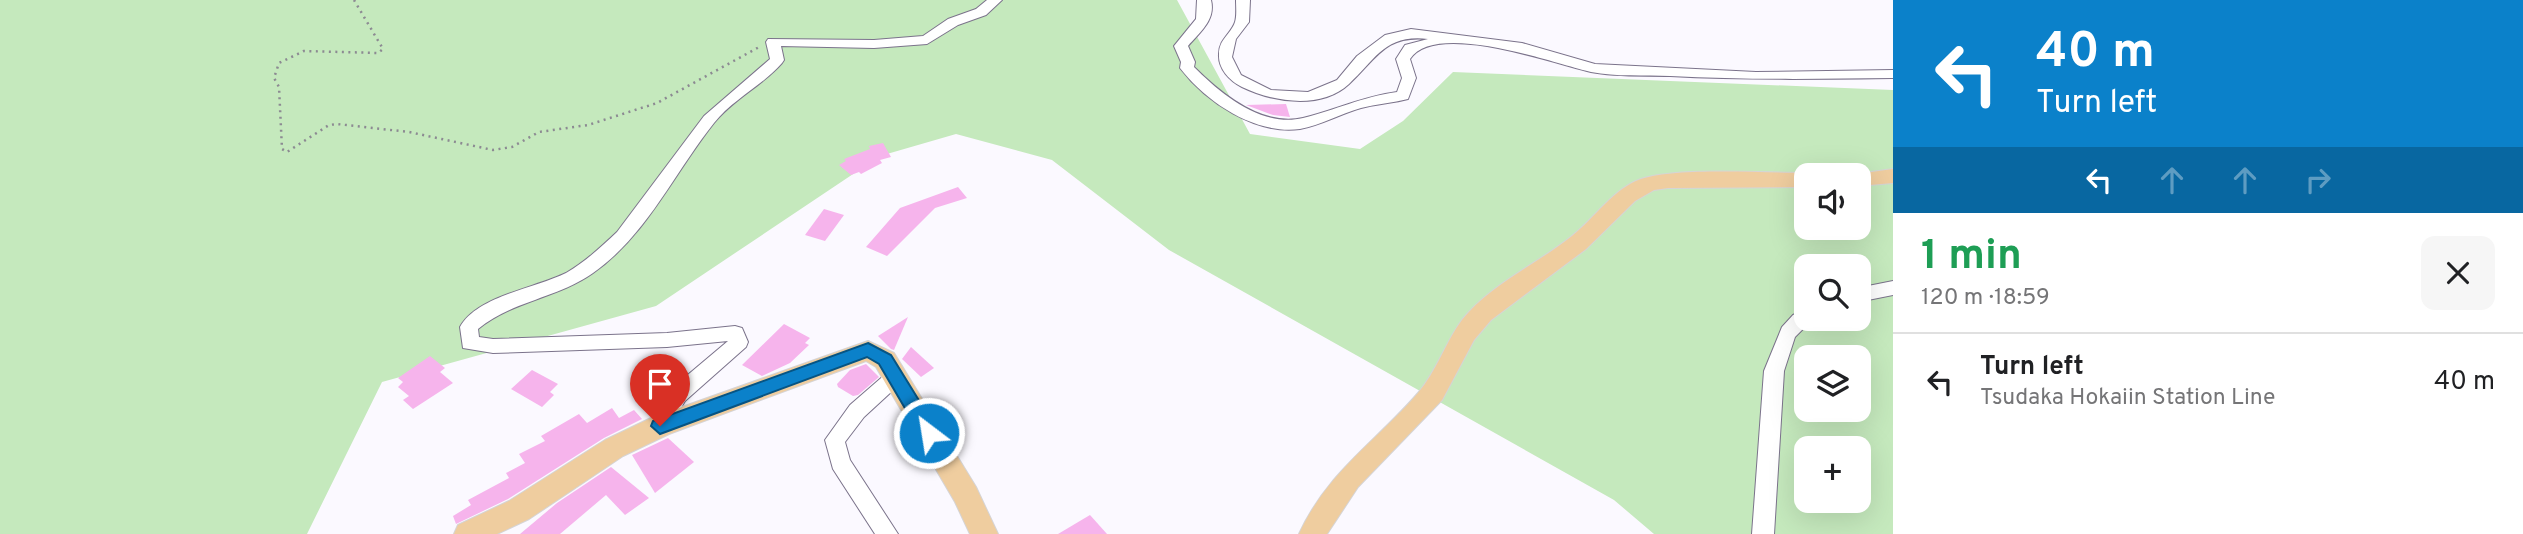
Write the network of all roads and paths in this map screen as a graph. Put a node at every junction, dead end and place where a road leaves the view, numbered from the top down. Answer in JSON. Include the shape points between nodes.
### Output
{"nodes":[{"id":1,"x":354,"y":0,"type":"edge"},
{"id":2,"x":995,"y":0,"type":"edge"},
{"id":3,"x":1204,"y":0,"type":"edge"},
{"id":4,"x":1243,"y":0,"type":"edge"},
{"id":5,"x":1461,"y":39,"type":"junction"},
{"id":6,"x":773,"y":42,"type":"junction"},
{"id":7,"x":1893,"y":74,"type":"edge"},
{"id":8,"x":1893,"y":176,"type":"edge"},
{"id":9,"x":1871,"y":179,"type":"edge"},
{"id":10,"x":1794,"y":180,"type":"edge"},
{"id":11,"x":1893,"y":288,"type":"edge"},
{"id":12,"x":1871,"y":292,"type":"edge"},
{"id":13,"x":1794,"y":328,"type":"edge"},
{"id":14,"x":895,"y":377,"type":"junction"},
{"id":15,"x":660,"y":426,"type":"junction"},
{"id":16,"x":468,"y":534,"type":"edge"},
{"id":17,"x":887,"y":534,"type":"edge"},
{"id":18,"x":984,"y":534,"type":"edge"},
{"id":19,"x":1313,"y":534,"type":"edge"},
{"id":20,"x":1763,"y":534,"type":"edge"}],
"edges":[{"from":1,"to":6,"type":"path","via":[[383,49],[371,53],[304,51],[279,63],[274,78],[279,87],[282,149],[287,152],[337,124],[409,132],[493,150],[512,147],[539,132],[588,125],[657,103]]},
{"from":2,"to":6,"type":"street","via":[[927,40]]},
{"from":3,"to":5,"type":"street","via":[[1203,21],[1181,46],[1187,68],[1214,94],[1275,124],[1299,124],[1371,100],[1403,96],[1409,78],[1403,59],[1410,48]]},
{"from":4,"to":5,"type":"street","via":[[1242,22],[1229,40],[1225,57],[1236,78],[1268,94],[1310,97],[1342,83],[1362,59],[1390,38],[1411,33]]},
{"from":5,"to":7,"type":"street","via":[[1522,47],[1594,68],[1756,76]]},
{"from":6,"to":15,"type":"street","via":[[777,60],[765,76],[710,118],[635,225],[609,253],[580,274],[483,312],[469,327],[470,343],[493,346],[667,340],[735,332],[739,342],[678,395]]},
{"from":8,"to":9,"type":"main road"},
{"from":10,"to":19,"type":"main road","via":[[1668,181],[1647,185],[1626,199],[1581,241],[1472,325],[1444,379],[1387,443],[1348,477]]},
{"from":11,"to":12,"type":"street"},
{"from":13,"to":20,"type":"street","via":[[1779,350],[1774,371]]},
{"from":14,"to":15,"type":"main road","via":[[885,359],[868,350]]},
{"from":14,"to":17,"type":"street","via":[[857,411],[835,440],[841,463]]},
{"from":14,"to":18,"type":"main road","via":[[966,495]]},
{"from":15,"to":16,"type":"main road","via":[[614,448],[519,510]]}]}
